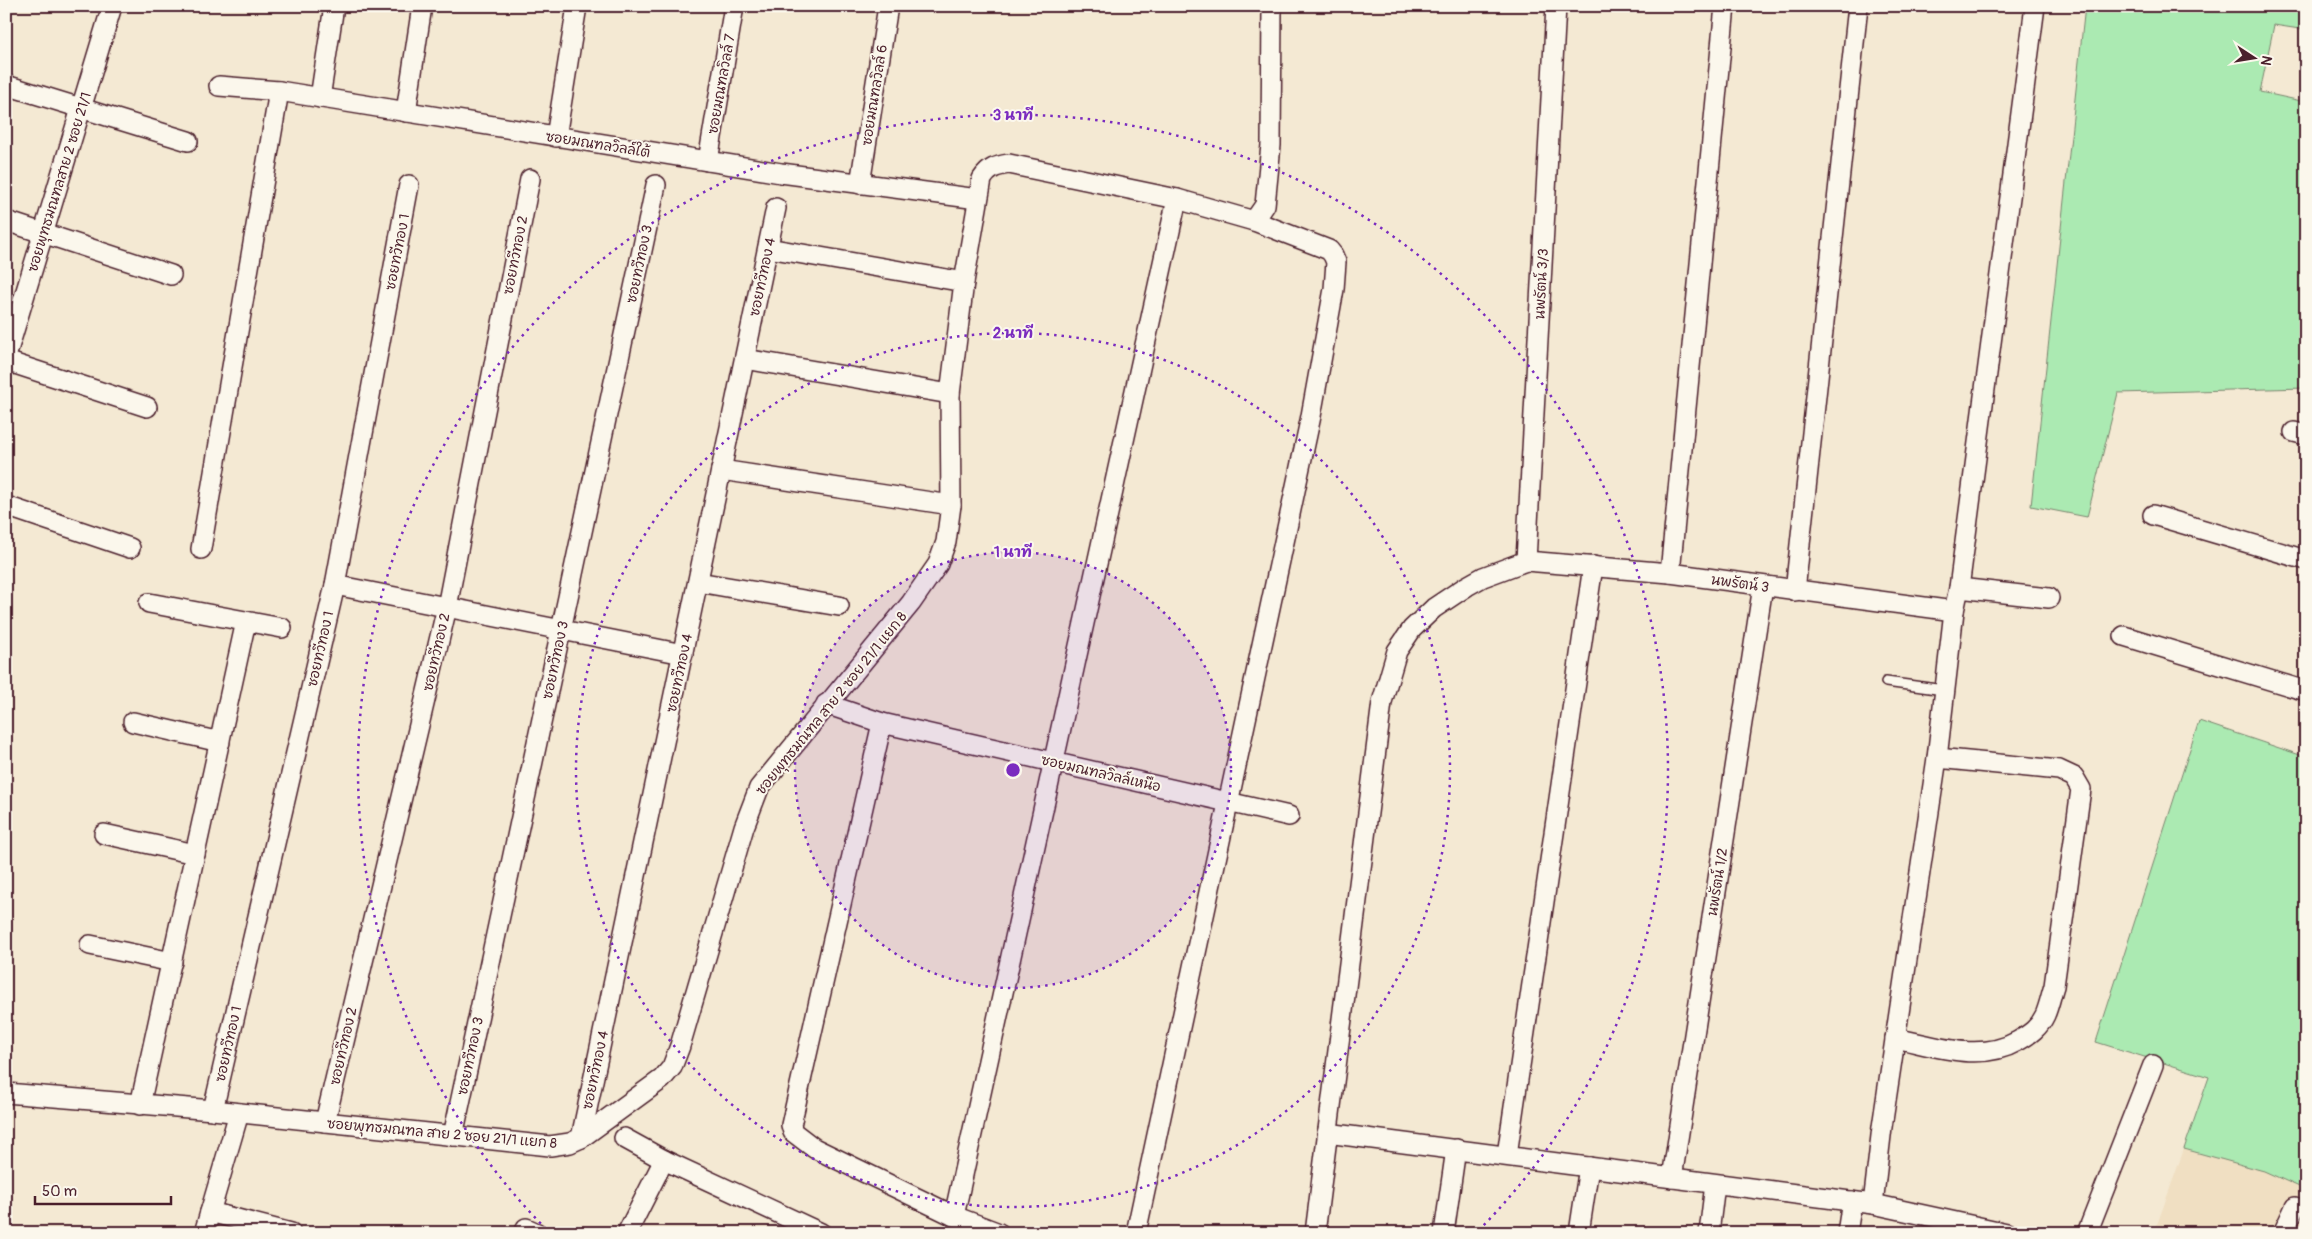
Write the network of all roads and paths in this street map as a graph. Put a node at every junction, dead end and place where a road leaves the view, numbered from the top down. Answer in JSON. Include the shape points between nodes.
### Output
{"nodes":[{"id":1,"x":112,"y":6,"type":"edge"},
{"id":2,"x":334,"y":6,"type":"edge"},
{"id":3,"x":422,"y":6,"type":"edge"},
{"id":4,"x":578,"y":6,"type":"edge"},
{"id":5,"x":734,"y":6,"type":"edge"},
{"id":6,"x":888,"y":6,"type":"edge"},
{"id":7,"x":1272,"y":6,"type":"edge"},
{"id":8,"x":1556,"y":6,"type":"edge"},
{"id":9,"x":1725,"y":6,"type":"edge"},
{"id":10,"x":1858,"y":6,"type":"edge"},
{"id":11,"x":2034,"y":6,"type":"edge"},
{"id":12,"x":6,"y":85,"type":"edge"},
{"id":13,"x":219,"y":86,"type":"dead end"},
{"id":14,"x":279,"y":91,"type":"junction"},
{"id":15,"x":320,"y":98,"type":"junction"},
{"id":16,"x":81,"y":108,"type":"junction"},
{"id":17,"x":406,"y":112,"type":"junction"},
{"id":18,"x":556,"y":137,"type":"junction"},
{"id":19,"x":188,"y":142,"type":"dead end"},
{"id":20,"x":708,"y":161,"type":"junction"},
{"id":21,"x":530,"y":179,"type":"dead end"},
{"id":22,"x":656,"y":184,"type":"dead end"},
{"id":23,"x":860,"y":184,"type":"junction"},
{"id":24,"x":409,"y":185,"type":"dead end"},
{"id":25,"x":978,"y":199,"type":"junction"},
{"id":26,"x":1177,"y":199,"type":"junction"},
{"id":27,"x":776,"y":208,"type":"dead end"},
{"id":28,"x":6,"y":221,"type":"edge"},
{"id":29,"x":1254,"y":221,"type":"junction"},
{"id":30,"x":43,"y":233,"type":"junction"},
{"id":31,"x":768,"y":248,"type":"junction"},
{"id":32,"x":171,"y":275,"type":"dead end"},
{"id":33,"x":964,"y":282,"type":"junction"},
{"id":34,"x":6,"y":359,"type":"edge"},
{"id":35,"x":745,"y":359,"type":"junction"},
{"id":36,"x":950,"y":394,"type":"junction"},
{"id":37,"x":147,"y":407,"type":"dead end"},
{"id":38,"x":721,"y":470,"type":"junction"},
{"id":39,"x":952,"y":505,"type":"junction"},
{"id":40,"x":6,"y":506,"type":"edge"},
{"id":41,"x":2153,"y":515,"type":"dead end"},
{"id":42,"x":130,"y":548,"type":"dead end"},
{"id":43,"x":201,"y":549,"type":"dead end"},
{"id":44,"x":2306,"y":560,"type":"edge"},
{"id":45,"x":1526,"y":561,"type":"junction"},
{"id":46,"x":1593,"y":566,"type":"junction"},
{"id":47,"x":1670,"y":573,"type":"junction"},
{"id":48,"x":698,"y":582,"type":"junction"},
{"id":49,"x":334,"y":585,"type":"junction"},
{"id":50,"x":1763,"y":586,"type":"junction"},
{"id":51,"x":1959,"y":588,"type":"junction"},
{"id":52,"x":1795,"y":591,"type":"junction"},
{"id":53,"x":2049,"y":598,"type":"dead end"},
{"id":54,"x":149,"y":603,"type":"dead end"},
{"id":55,"x":839,"y":606,"type":"dead end"},
{"id":56,"x":446,"y":607,"type":"junction"},
{"id":57,"x":1954,"y":611,"type":"junction"},
{"id":58,"x":246,"y":621,"type":"junction"},
{"id":59,"x":282,"y":628,"type":"dead end"},
{"id":60,"x":561,"y":630,"type":"junction"},
{"id":61,"x":2124,"y":636,"type":"dead end"},
{"id":62,"x":683,"y":654,"type":"junction"},
{"id":63,"x":1886,"y":682,"type":"dead end"},
{"id":64,"x":1944,"y":690,"type":"junction"},
{"id":65,"x":2306,"y":691,"type":"edge"},
{"id":66,"x":826,"y":704,"type":"junction"},
{"id":67,"x":133,"y":722,"type":"dead end"},
{"id":68,"x":882,"y":723,"type":"junction"},
{"id":69,"x":220,"y":742,"type":"junction"},
{"id":70,"x":1937,"y":758,"type":"junction"},
{"id":71,"x":1052,"y":762,"type":"junction"},
{"id":72,"x":1228,"y":801,"type":"junction"},
{"id":73,"x":1289,"y":816,"type":"dead end"},
{"id":74,"x":104,"y":834,"type":"dead end"},
{"id":75,"x":195,"y":854,"type":"junction"},
{"id":76,"x":90,"y":945,"type":"dead end"},
{"id":77,"x":172,"y":962,"type":"junction"},
{"id":78,"x":1895,"y":1038,"type":"junction"},
{"id":79,"x":2153,"y":1065,"type":"dead end"},
{"id":80,"x":6,"y":1093,"type":"edge"},
{"id":81,"x":140,"y":1105,"type":"junction"},
{"id":82,"x":213,"y":1110,"type":"junction"},
{"id":83,"x":240,"y":1113,"type":"junction"},
{"id":84,"x":325,"y":1122,"type":"junction"},
{"id":85,"x":1327,"y":1133,"type":"junction"},
{"id":86,"x":454,"y":1136,"type":"junction"},
{"id":87,"x":581,"y":1138,"type":"junction"},
{"id":88,"x":624,"y":1138,"type":"dead end"},
{"id":89,"x":1456,"y":1149,"type":"junction"},
{"id":90,"x":1507,"y":1156,"type":"junction"},
{"id":91,"x":664,"y":1160,"type":"junction"},
{"id":92,"x":1588,"y":1167,"type":"junction"},
{"id":93,"x":1672,"y":1178,"type":"junction"},
{"id":94,"x":1715,"y":1184,"type":"junction"},
{"id":95,"x":1852,"y":1201,"type":"junction"},
{"id":96,"x":1874,"y":1204,"type":"junction"},
{"id":97,"x":2295,"y":1207,"type":"dead end"},
{"id":98,"x":210,"y":1212,"type":"junction"},
{"id":99,"x":954,"y":1216,"type":"junction"},
{"id":100,"x":204,"y":1233,"type":"edge"},
{"id":101,"x":291,"y":1233,"type":"edge"},
{"id":102,"x":627,"y":1233,"type":"edge"},
{"id":103,"x":821,"y":1233,"type":"edge"},
{"id":104,"x":999,"y":1233,"type":"edge"},
{"id":105,"x":1136,"y":1233,"type":"edge"},
{"id":106,"x":1315,"y":1233,"type":"edge"},
{"id":107,"x":1444,"y":1233,"type":"edge"},
{"id":108,"x":1579,"y":1233,"type":"edge"},
{"id":109,"x":1709,"y":1233,"type":"edge"},
{"id":110,"x":1847,"y":1233,"type":"edge"},
{"id":111,"x":2008,"y":1233,"type":"edge"},
{"id":112,"x":2087,"y":1233,"type":"edge"},
{"id":113,"x":2283,"y":1233,"type":"edge"}],
"edges":[{"from":1,"to":16,"type":"street","name":"ซอยพุทธมณฑลสาย 2 ซอย 21/1"},
{"from":2,"to":15,"type":"street"},
{"from":3,"to":17,"type":"street"},
{"from":4,"to":18,"type":"street"},
{"from":5,"to":20,"type":"street","name":"ซอยมณฑลวิลล์ 7"},
{"from":6,"to":23,"type":"street","name":"ซอยมณฑลวิลล์ 6"},
{"from":7,"to":29,"type":"street","via":[[1271,145],[1265,205]]},
{"from":8,"to":45,"type":"street","name":"นพรัตน์ 3/3"},
{"from":9,"to":47,"type":"street"},
{"from":10,"to":52,"type":"street"},
{"from":11,"to":51,"type":"street"},
{"from":12,"to":16,"type":"street"},
{"from":13,"to":14,"type":"street","name":"ซอยมณฑลวิลล์ใต้"},
{"from":14,"to":15,"type":"street","name":"ซอยมณฑลวิลล์ใต้"},
{"from":14,"to":43,"type":"street"},
{"from":15,"to":17,"type":"street","name":"ซอยมณฑลวิลล์ใต้"},
{"from":16,"to":19,"type":"street"},
{"from":16,"to":30,"type":"street","name":"ซอยพุทธมณฑลสาย 2 ซอย 21/1"},
{"from":17,"to":18,"type":"street","name":"ซอยมณฑลวิลล์ใต้"},
{"from":18,"to":20,"type":"street","name":"ซอยมณฑลวิลล์ใต้"},
{"from":20,"to":23,"type":"street","name":"ซอยมณฑลวิลล์ใต้"},
{"from":21,"to":56,"type":"street","name":"ซอยทวีทอง 2"},
{"from":22,"to":60,"type":"street","name":"ซอยทวีทอง 3"},
{"from":23,"to":25,"type":"street","name":"ซอยมณฑลวิลล์ใต้"},
{"from":24,"to":49,"type":"street","name":"ซอยทวีทอง 1"},
{"from":25,"to":26,"type":"street","name":"ซอยพุทธมณฑล สาย 2 ซอย 21/1 แยก 8","via":[[982,179],[988,171],[1008,164]]},
{"from":25,"to":33,"type":"street","name":"ซอยพุทธมณฑล สาย 2 ซอย 21/1 แยก 8"},
{"from":26,"to":29,"type":"street","name":"ซอยพุทธมณฑล สาย 2 ซอย 21/1 แยก 8"},
{"from":26,"to":71,"type":"street"},
{"from":27,"to":31,"type":"street","name":"ซอยทวีทอง 4"},
{"from":28,"to":30,"type":"street"},
{"from":29,"to":72,"type":"street","name":"ซอยพุทธมณฑล สาย 2 ซอย 21/1 แยก 8","via":[[1328,250],[1336,262],[1336,274],[1311,416]]},
{"from":30,"to":32,"type":"street"},
{"from":30,"to":34,"type":"street","name":"ซอยพุทธมณฑลสาย 2 ซอย 21/1"},
{"from":31,"to":33,"type":"street"},
{"from":31,"to":35,"type":"street","name":"ซอยทวีทอง 4"},
{"from":33,"to":36,"type":"street","name":"ซอยพุทธมณฑล สาย 2 ซอย 21/1 แยก 8"},
{"from":34,"to":37,"type":"street"},
{"from":35,"to":36,"type":"street"},
{"from":35,"to":38,"type":"street","name":"ซอยทวีทอง 4"},
{"from":36,"to":39,"type":"street","name":"ซอยพุทธมณฑล สาย 2 ซอย 21/1 แยก 8"},
{"from":38,"to":39,"type":"street"},
{"from":38,"to":48,"type":"street","name":"ซอยทวีทอง 4"},
{"from":39,"to":66,"type":"street","name":"ซอยพุทธมณฑล สาย 2 ซอย 21/1 แยก 8","via":[[946,542],[938,564],[911,603]]},
{"from":40,"to":42,"type":"street"},
{"from":41,"to":44,"type":"street"},
{"from":45,"to":46,"type":"street","name":"นพรัตน์ 3"},
{"from":45,"to":85,"type":"street","via":[[1483,577],[1434,608],[1412,629],[1397,651],[1382,702]]},
{"from":46,"to":47,"type":"street","name":"นพรัตน์ 3"},
{"from":46,"to":90,"type":"street"},
{"from":47,"to":50,"type":"street","name":"นพรัตน์ 3"},
{"from":48,"to":55,"type":"street"},
{"from":48,"to":62,"type":"street","name":"ซอยทวีทอง 4"},
{"from":49,"to":56,"type":"street"},
{"from":49,"to":82,"type":"street","name":"ซอยทวีทอง 1"},
{"from":50,"to":52,"type":"street","name":"นพรัตน์ 3"},
{"from":50,"to":93,"type":"street","name":"นพรัตน์ 1/2"},
{"from":51,"to":53,"type":"street"},
{"from":51,"to":57,"type":"street"},
{"from":52,"to":57,"type":"street","name":"นพรัตน์ 3"},
{"from":54,"to":58,"type":"street"},
{"from":56,"to":60,"type":"street"},
{"from":56,"to":84,"type":"street","name":"ซอยทวีทอง 2"},
{"from":57,"to":64,"type":"street"},
{"from":58,"to":59,"type":"street"},
{"from":58,"to":69,"type":"street"},
{"from":60,"to":62,"type":"street"},
{"from":60,"to":86,"type":"street","name":"ซอยทวีทอง 3"},
{"from":61,"to":65,"type":"street"},
{"from":62,"to":87,"type":"street","name":"ซอยทวีทอง 4"},
{"from":63,"to":64,"type":"lane"},
{"from":64,"to":70,"type":"street"},
{"from":66,"to":68,"type":"street","name":"ซอยมณฑลวิลล์เหนือ"},
{"from":66,"to":87,"type":"street","name":"ซอยพุทธมณฑล สาย 2 ซอย 21/1 แยก 8","via":[[760,788],[751,806],[672,1067],[662,1079]]},
{"from":67,"to":69,"type":"street"},
{"from":68,"to":71,"type":"street","name":"ซอยมณฑลวิลล์เหนือ"},
{"from":68,"to":99,"type":"street","via":[[791,1125],[798,1138],[814,1148]]},
{"from":69,"to":75,"type":"street"},
{"from":70,"to":78,"type":"street"},
{"from":70,"to":78,"type":"street","via":[[2059,770],[2074,777],[2081,789],[2054,986],[2045,1015],[2033,1033],[2008,1047],[1986,1053],[1961,1052]]},
{"from":71,"to":72,"type":"street","name":"ซอยมณฑลวิลล์เหนือ"},
{"from":71,"to":99,"type":"street"},
{"from":72,"to":73,"type":"street","name":"ซอยมณฑลวิลล์เหนือ"},
{"from":72,"to":105,"type":"street","name":"ซอยพุทธมณฑล สาย 2 ซอย 21/1 แยก 8"},
{"from":74,"to":75,"type":"street"},
{"from":75,"to":77,"type":"street"},
{"from":76,"to":77,"type":"street"},
{"from":77,"to":81,"type":"street"},
{"from":78,"to":96,"type":"street"},
{"from":79,"to":112,"type":"street"},
{"from":80,"to":81,"type":"street","name":"ซอยพุทธมณฑล สาย 2 ซอย 21/1 แยก 8"},
{"from":81,"to":82,"type":"street","name":"ซอยพุทธมณฑล สาย 2 ซอย 21/1 แยก 8"},
{"from":82,"to":83,"type":"street","name":"ซอยพุทธมณฑล สาย 2 ซอย 21/1 แยก 8"},
{"from":83,"to":84,"type":"street","name":"ซอยพุทธมณฑล สาย 2 ซอย 21/1 แยก 8"},
{"from":83,"to":98,"type":"street"},
{"from":84,"to":86,"type":"street","name":"ซอยพุทธมณฑล สาย 2 ซอย 21/1 แยก 8"},
{"from":85,"to":89,"type":"street"},
{"from":85,"to":106,"type":"street"},
{"from":86,"to":87,"type":"street","name":"ซอยพุทธมณฑล สาย 2 ซอย 21/1 แยก 8","via":[[550,1146]]},
{"from":88,"to":91,"type":"street"},
{"from":89,"to":90,"type":"street"},
{"from":89,"to":107,"type":"street"},
{"from":90,"to":92,"type":"street"},
{"from":91,"to":102,"type":"street"},
{"from":91,"to":103,"type":"street"},
{"from":92,"to":93,"type":"street"},
{"from":92,"to":108,"type":"street"},
{"from":93,"to":94,"type":"street"},
{"from":94,"to":95,"type":"street"},
{"from":94,"to":109,"type":"street"},
{"from":95,"to":96,"type":"street"},
{"from":95,"to":110,"type":"street"},
{"from":96,"to":111,"type":"street"},
{"from":97,"to":113,"type":"street"},
{"from":98,"to":100,"type":"street"},
{"from":98,"to":101,"type":"street"},
{"from":99,"to":104,"type":"street"}]}
